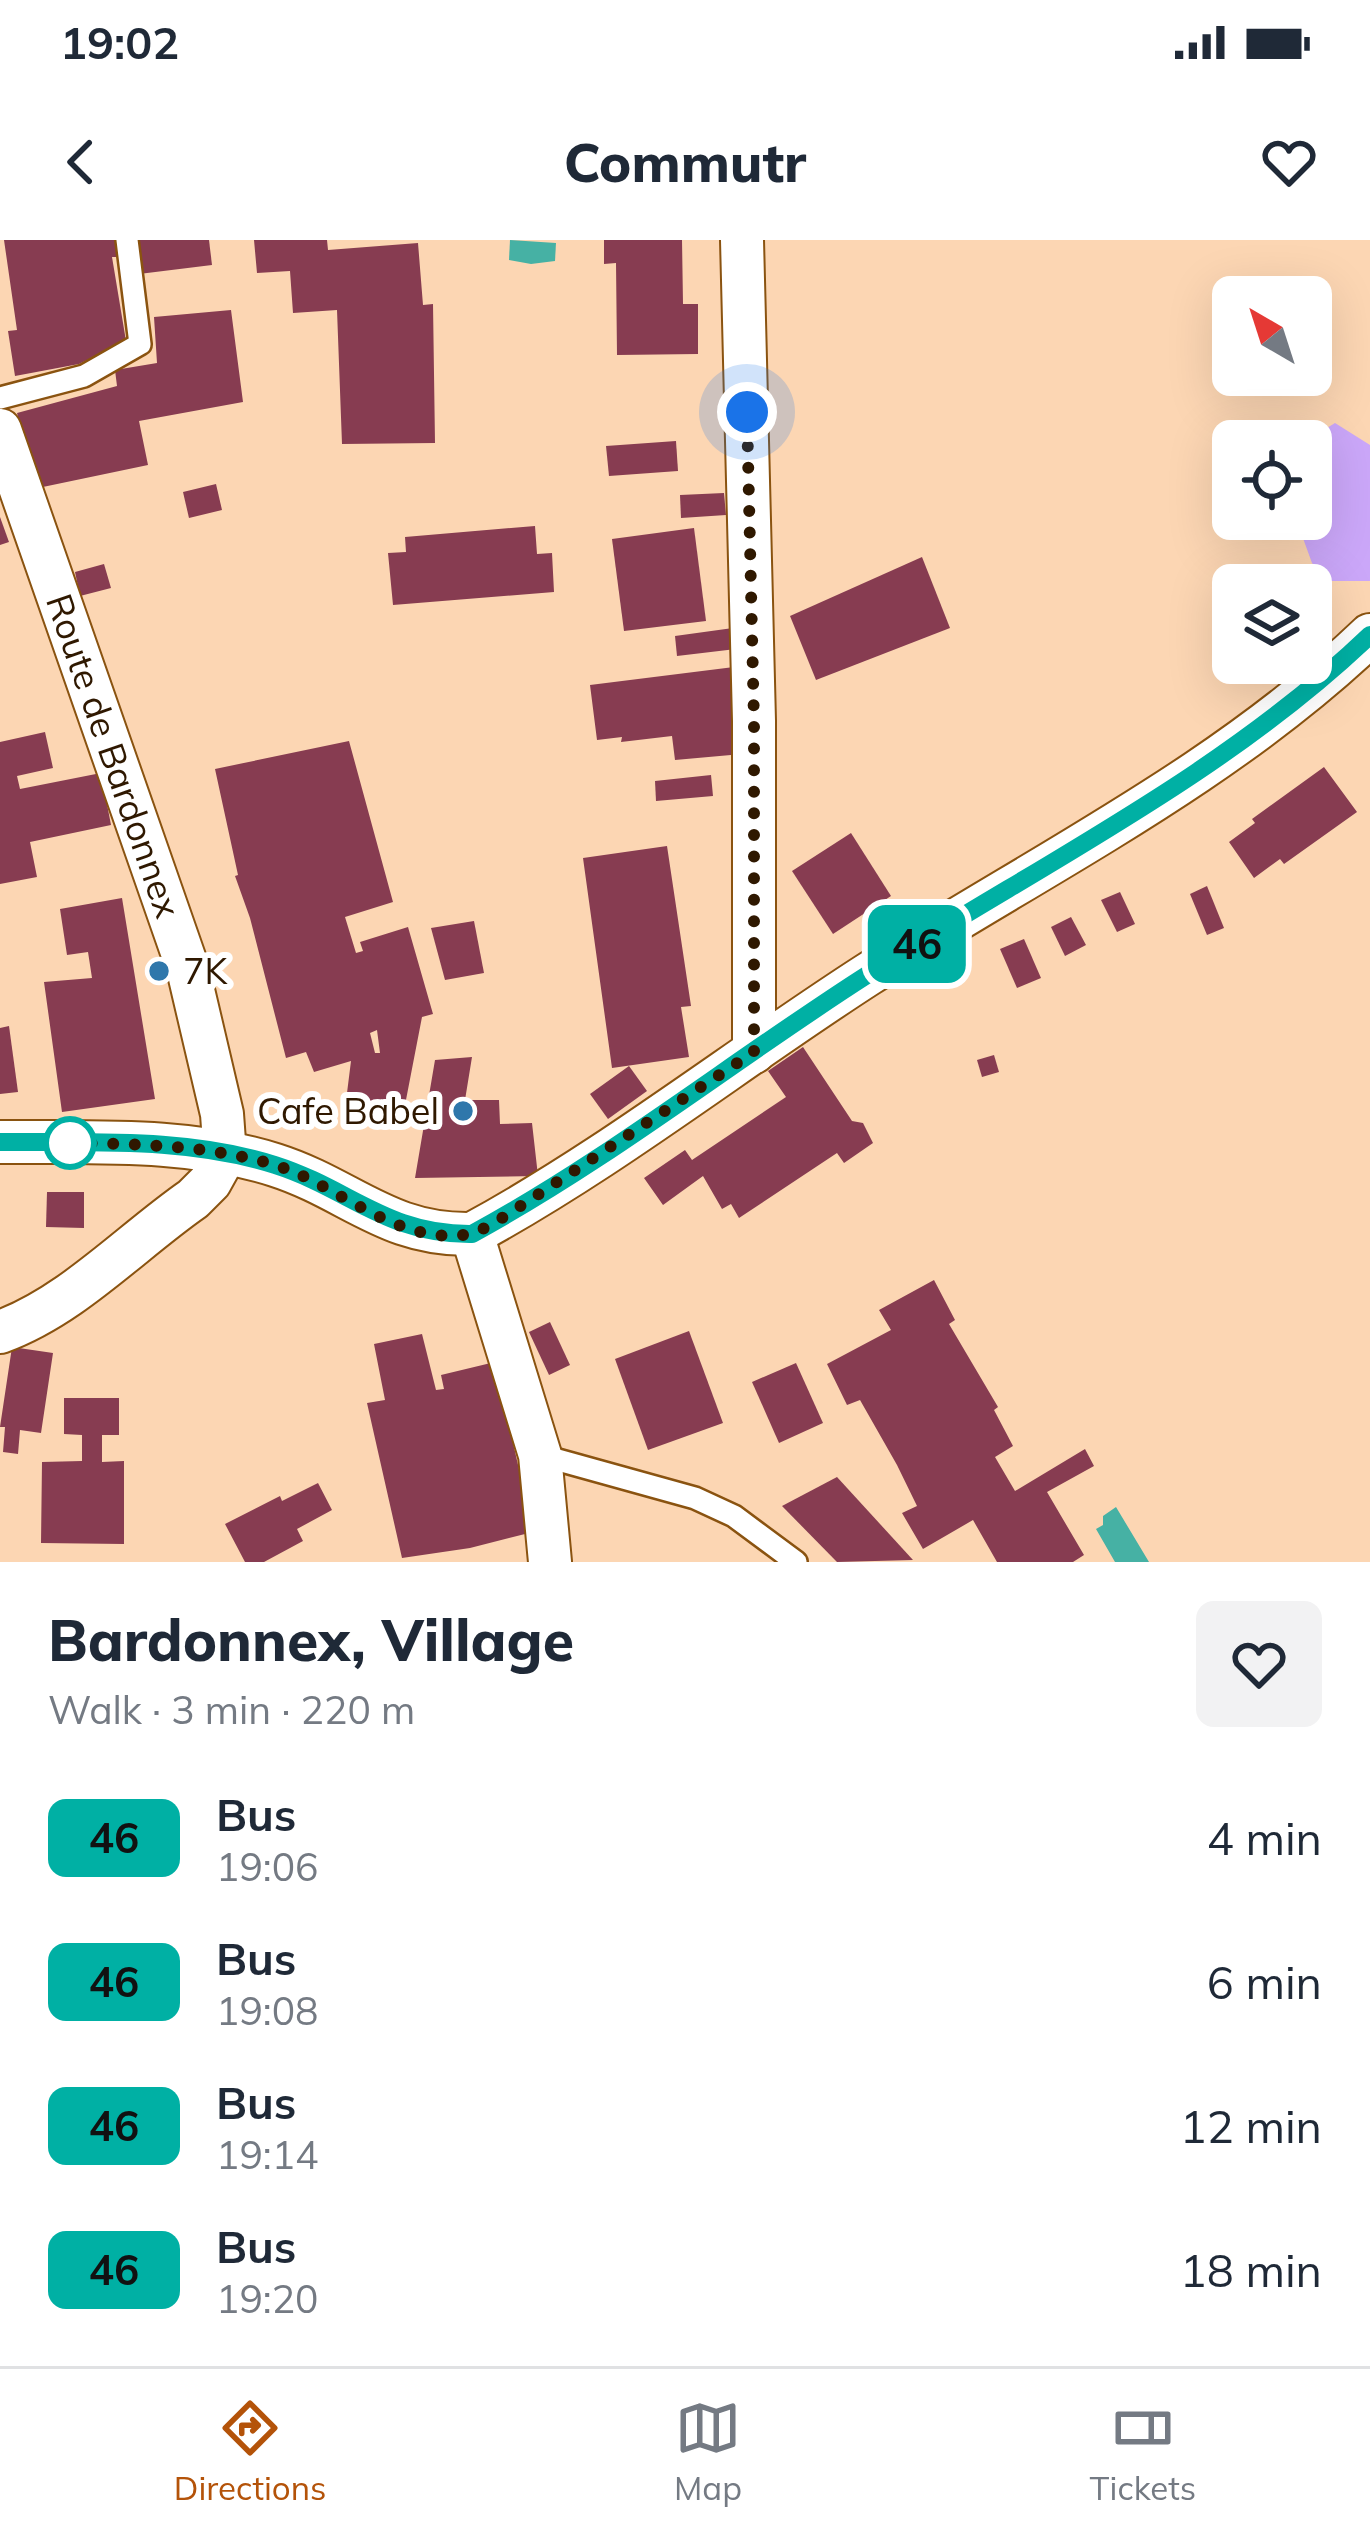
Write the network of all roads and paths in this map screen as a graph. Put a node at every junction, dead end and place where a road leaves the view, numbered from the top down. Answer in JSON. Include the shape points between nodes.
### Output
{"nodes":[{"id":1,"x":127,"y":240,"type":"edge"},
{"id":2,"x":742,"y":240,"type":"edge"},
{"id":3,"x":0,"y":398,"type":"edge"},
{"id":4,"x":0,"y":430,"type":"edge"},
{"id":5,"x":1370,"y":635,"type":"edge"},
{"id":6,"x":754,"y":1052,"type":"junction"},
{"id":7,"x":0,"y":1142,"type":"edge"},
{"id":8,"x":225,"y":1155,"type":"junction"},
{"id":9,"x":472,"y":1234,"type":"junction"},
{"id":10,"x":0,"y":1332,"type":"edge"},
{"id":11,"x":540,"y":1455,"type":"junction"},
{"id":12,"x":550,"y":1562,"type":"edge"},
{"id":13,"x":796,"y":1562,"type":"edge"}],
"edges":[{"from":1,"to":3,"type":"lane","via":[[140,344],[84,376]]},
{"from":2,"to":6,"type":"street"},
{"from":4,"to":8,"type":"street","name":"Route de Bardonnex","via":[[188,969],[223,1114]]},
{"from":5,"to":6,"type":"street","via":[[1202,766]]},
{"from":6,"to":9,"type":"street"},
{"from":7,"to":8,"type":"street","via":[[172,1144]]},
{"from":8,"to":9,"type":"street","via":[[303,1175],[415,1229]]},
{"from":8,"to":10,"type":"street","via":[[193,1199],[54,1304]]},
{"from":9,"to":11,"type":"street"},
{"from":11,"to":12,"type":"street"},
{"from":11,"to":13,"type":"lane","via":[[695,1498]]}]}
